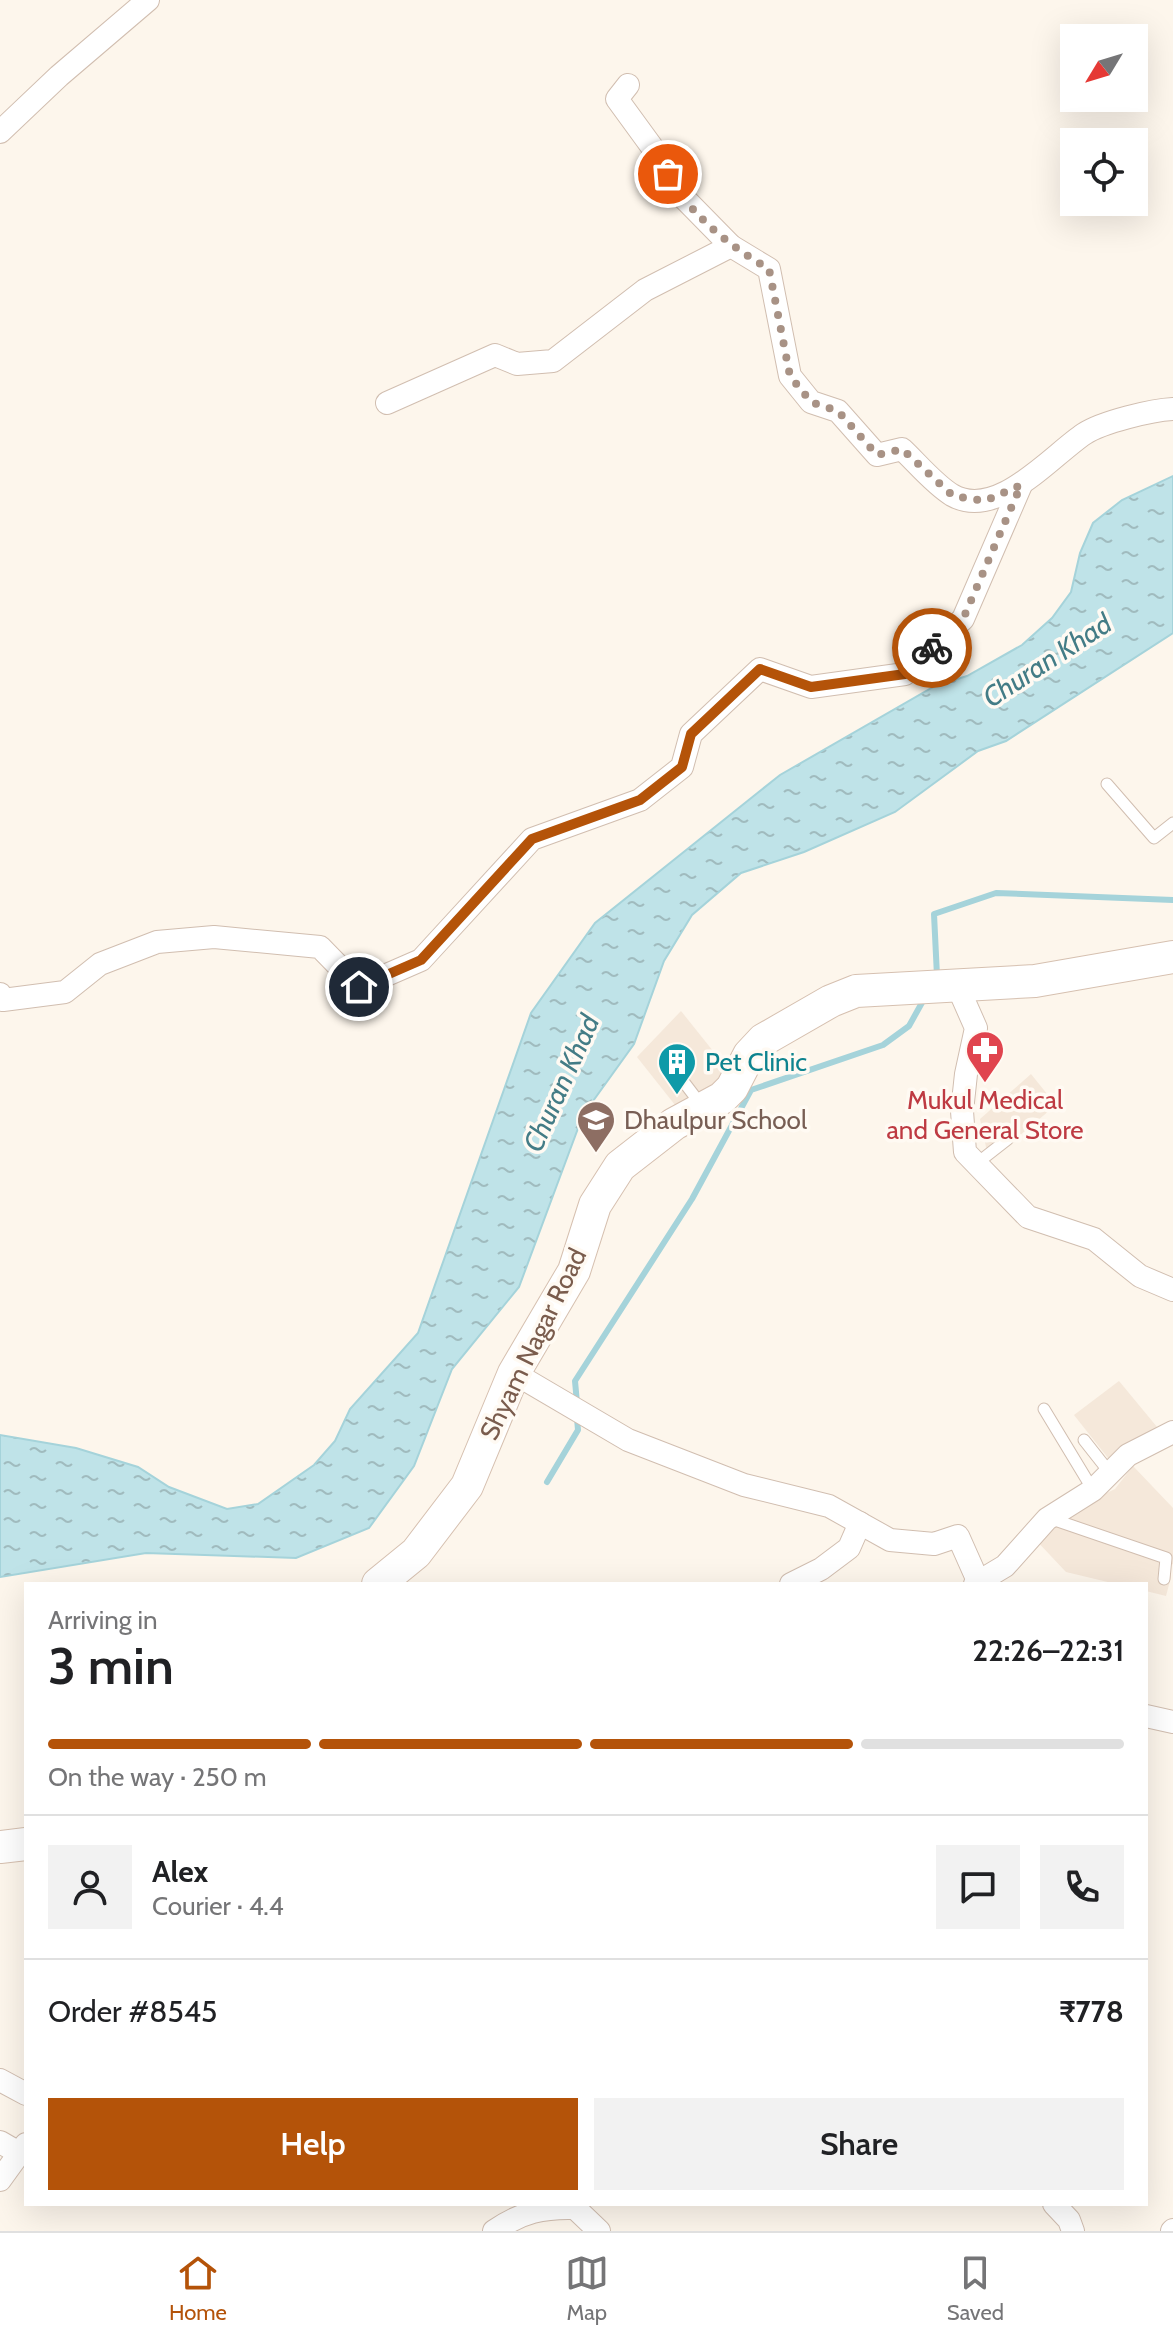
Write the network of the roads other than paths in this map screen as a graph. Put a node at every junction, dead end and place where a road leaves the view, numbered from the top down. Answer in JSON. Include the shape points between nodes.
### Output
{"nodes":[{"id":1,"x":148,"y":0,"type":"edge"},
{"id":2,"x":628,"y":85,"type":"dead end"},
{"id":3,"x":0,"y":132,"type":"edge"},
{"id":4,"x":731,"y":246,"type":"junction"},
{"id":5,"x":387,"y":403,"type":"dead end"},
{"id":6,"x":1173,"y":409,"type":"edge"},
{"id":7,"x":1021,"y":485,"type":"junction"},
{"id":8,"x":1107,"y":784,"type":"dead end"},
{"id":9,"x":1173,"y":823,"type":"edge"},
{"id":10,"x":1173,"y":957,"type":"edge"},
{"id":11,"x":957,"y":985,"type":"junction"},
{"id":12,"x":0,"y":994,"type":"edge"},
{"id":13,"x":683,"y":1081,"type":"dead end"},
{"id":14,"x":704,"y":1108,"type":"junction"},
{"id":15,"x":1008,"y":1139,"type":"dead end"},
{"id":16,"x":976,"y":1164,"type":"junction"},
{"id":17,"x":1173,"y":1290,"type":"edge"},
{"id":18,"x":514,"y":1373,"type":"junction"},
{"id":19,"x":1044,"y":1409,"type":"dead end"},
{"id":20,"x":1173,"y":1432,"type":"edge"},
{"id":21,"x":1084,"y":1440,"type":"dead end"},
{"id":22,"x":1110,"y":1473,"type":"junction"},
{"id":23,"x":1093,"y":1490,"type":"junction"},
{"id":24,"x":1051,"y":1515,"type":"junction"},
{"id":25,"x":860,"y":1523,"type":"junction"},
{"id":26,"x":1164,"y":1579,"type":"dead end"},
{"id":27,"x":380,"y":1582,"type":"edge"},
{"id":28,"x":795,"y":1582,"type":"edge"},
{"id":29,"x":977,"y":1582,"type":"edge"},
{"id":30,"x":979,"y":1582,"type":"edge"},
{"id":31,"x":1148,"y":1716,"type":"edge"},
{"id":32,"x":1173,"y":1722,"type":"edge"},
{"id":33,"x":24,"y":1844,"type":"edge"},
{"id":34,"x":0,"y":1847,"type":"edge"},
{"id":35,"x":0,"y":2080,"type":"edge"},
{"id":36,"x":24,"y":2093,"type":"edge"},
{"id":37,"x":15,"y":2147,"type":"edge"},
{"id":38,"x":0,"y":2180,"type":"edge"},
{"id":39,"x":1056,"y":2206,"type":"edge"},
{"id":40,"x":516,"y":2217,"type":"edge"},
{"id":41,"x":494,"y":2231,"type":"edge"},
{"id":42,"x":599,"y":2231,"type":"edge"},
{"id":43,"x":1073,"y":2231,"type":"edge"}],
"edges":[{"from":1,"to":3,"type":"street"},
{"from":2,"to":4,"type":"street","via":[[617,99],[677,191]]},
{"from":4,"to":5,"type":"street","via":[[645,290],[553,361],[517,364],[495,355]]},
{"from":4,"to":7,"type":"street","via":[[769,269],[790,376],[811,402],[838,411],[877,455],[902,449],[953,496],[985,501]]},
{"from":6,"to":7,"type":"street","via":[[1087,432]]},
{"from":7,"to":12,"type":"street","via":[[963,619],[905,674],[811,687],[760,669],[691,734],[682,767],[640,800],[532,839],[421,960],[359,987],[320,947],[214,937],[157,942],[100,964],[65,992],[3,1000]]},
{"from":8,"to":9,"type":"lane","via":[[1154,838]]},
{"from":10,"to":11,"type":"street","name":"Shyam Nagar Road","via":[[1035,981]]},
{"from":11,"to":14,"type":"street","name":"Shyam Nagar Road","via":[[856,991],[831,1001],[755,1047],[732,1088]]},
{"from":11,"to":16,"type":"street","via":[[976,1028],[962,1111],[965,1152]]},
{"from":13,"to":14,"type":"lane"},
{"from":14,"to":18,"type":"street","name":"Shyam Nagar Road","via":[[630,1156],[607,1184],[574,1271]]},
{"from":15,"to":16,"type":"lane"},
{"from":16,"to":17,"type":"street","via":[[1028,1217],[1094,1239],[1140,1276]]},
{"from":18,"to":25,"type":"street","via":[[628,1440],[744,1485],[829,1506]]},
{"from":18,"to":27,"type":"street","name":"Shyam Nagar Road","via":[[467,1486],[416,1553]]},
{"from":19,"to":23,"type":"lane"},
{"from":20,"to":22,"type":"street","via":[[1128,1455]]},
{"from":21,"to":22,"type":"lane"},
{"from":22,"to":23,"type":"street"},
{"from":23,"to":24,"type":"street"},
{"from":24,"to":26,"type":"lane","via":[[1166,1558]]},
{"from":24,"to":30,"type":"street","via":[[1005,1566]]},
{"from":25,"to":28,"type":"street","via":[[849,1548]]},
{"from":25,"to":29,"type":"street","via":[[890,1540],[915,1544],[958,1536]]},
{"from":31,"to":32,"type":"street"},
{"from":33,"to":34,"type":"street"},
{"from":35,"to":36,"type":"street"},
{"from":37,"to":38,"type":"street"},
{"from":39,"to":43,"type":"street"},
{"from":40,"to":41,"type":"street"},
{"from":40,"to":42,"type":"street","via":[[546,2207],[575,2208]]}]}
